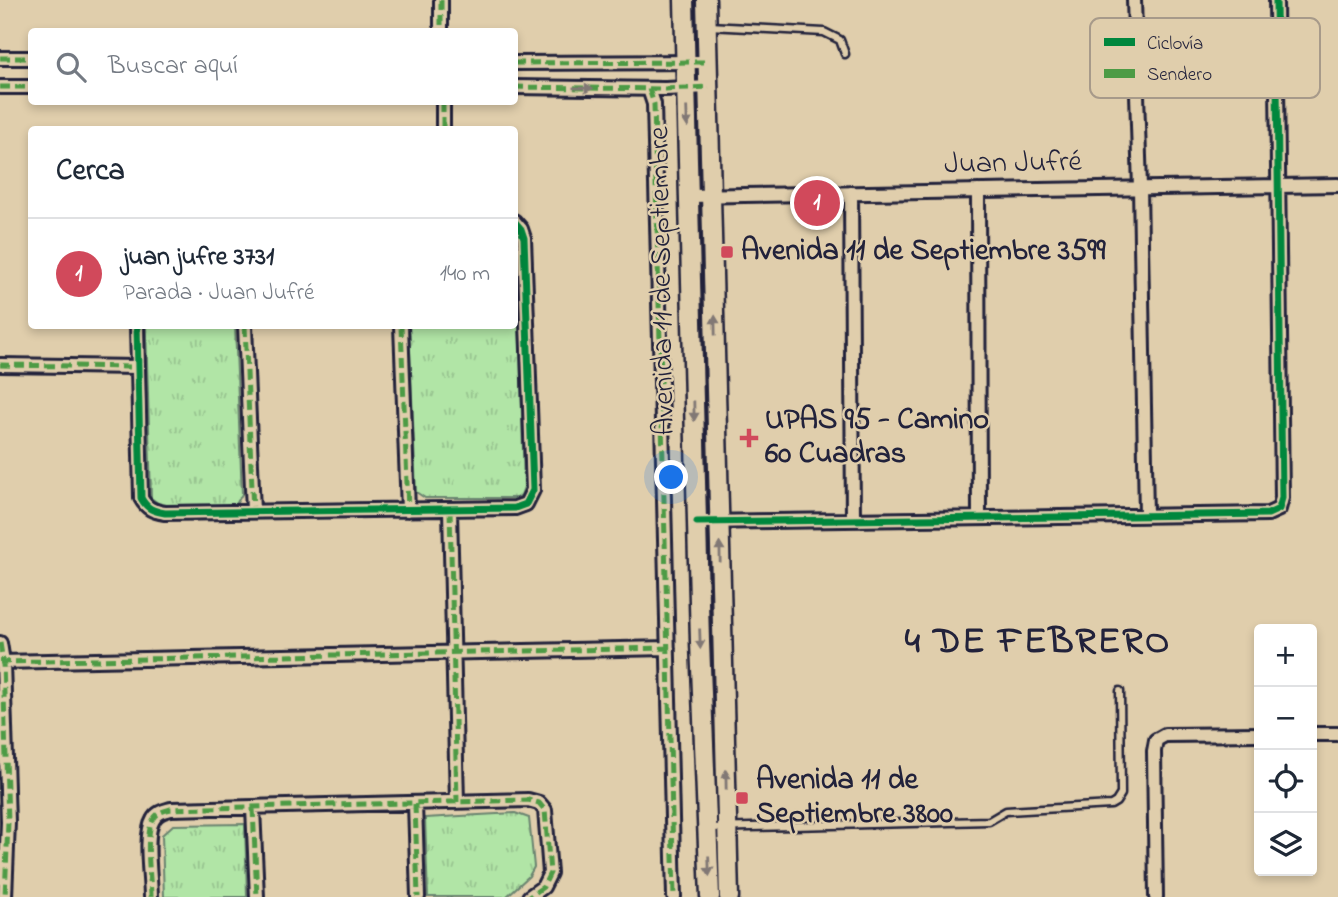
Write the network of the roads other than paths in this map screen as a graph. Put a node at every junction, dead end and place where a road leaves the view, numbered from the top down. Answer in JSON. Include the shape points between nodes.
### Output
{"nodes":[{"id":1,"x":440,"y":0,"type":"edge"},
{"id":2,"x":684,"y":0,"type":"edge"},
{"id":3,"x":706,"y":0,"type":"edge"},
{"id":4,"x":1134,"y":0,"type":"edge"},
{"id":5,"x":1276,"y":0,"type":"edge"},
{"id":6,"x":1135,"y":18,"type":"edge"},
{"id":7,"x":1276,"y":18,"type":"edge"},
{"id":8,"x":707,"y":25,"type":"junction"},
{"id":9,"x":441,"y":28,"type":"edge"},
{"id":10,"x":845,"y":54,"type":"dead end"},
{"id":11,"x":0,"y":58,"type":"edge"},
{"id":12,"x":28,"y":58,"type":"edge"},
{"id":13,"x":708,"y":62,"type":"junction"},
{"id":14,"x":518,"y":63,"type":"edge"},
{"id":15,"x":686,"y":63,"type":"junction"},
{"id":16,"x":0,"y":87,"type":"edge"},
{"id":17,"x":28,"y":87,"type":"edge"},
{"id":18,"x":518,"y":87,"type":"edge"},
{"id":19,"x":709,"y":87,"type":"junction"},
{"id":20,"x":686,"y":88,"type":"junction"},
{"id":21,"x":649,"y":89,"type":"junction"},
{"id":22,"x":1137,"y":98,"type":"edge"},
{"id":23,"x":1278,"y":98,"type":"edge"},
{"id":24,"x":443,"y":105,"type":"edge"},
{"id":25,"x":443,"y":126,"type":"edge"},
{"id":26,"x":1338,"y":185,"type":"edge"},
{"id":27,"x":1279,"y":186,"type":"junction"},
{"id":28,"x":1140,"y":188,"type":"junction"},
{"id":29,"x":978,"y":191,"type":"junction"},
{"id":30,"x":851,"y":193,"type":"junction"},
{"id":31,"x":713,"y":195,"type":"junction"},
{"id":32,"x":689,"y":196,"type":"junction"},
{"id":33,"x":518,"y":225,"type":"edge"},
{"id":34,"x":137,"y":329,"type":"edge"},
{"id":35,"x":245,"y":329,"type":"edge"},
{"id":36,"x":401,"y":329,"type":"edge"},
{"id":37,"x":0,"y":365,"type":"edge"},
{"id":38,"x":138,"y":367,"type":"junction"},
{"id":39,"x":408,"y":510,"type":"junction"},
{"id":40,"x":450,"y":510,"type":"junction"},
{"id":41,"x":253,"y":511,"type":"junction"},
{"id":42,"x":1146,"y":515,"type":"junction"},
{"id":43,"x":979,"y":518,"type":"junction"},
{"id":44,"x":853,"y":520,"type":"junction"},
{"id":45,"x":720,"y":521,"type":"junction"},
{"id":46,"x":697,"y":522,"type":"junction"},
{"id":47,"x":0,"y":643,"type":"edge"},
{"id":48,"x":668,"y":648,"type":"junction"},
{"id":49,"x":455,"y":653,"type":"junction"},
{"id":50,"x":2,"y":662,"type":"edge"},
{"id":51,"x":1120,"y":691,"type":"dead end"},
{"id":52,"x":1254,"y":734,"type":"edge"},
{"id":53,"x":1317,"y":734,"type":"edge"},
{"id":54,"x":1338,"y":734,"type":"edge"},
{"id":55,"x":457,"y":802,"type":"junction"},
{"id":56,"x":415,"y":804,"type":"junction"},
{"id":57,"x":253,"y":808,"type":"junction"},
{"id":58,"x":707,"y":828,"type":"junction"},
{"id":59,"x":727,"y":828,"type":"junction"},
{"id":60,"x":0,"y":874,"type":"edge"},
{"id":61,"x":5,"y":894,"type":"edge"},
{"id":62,"x":151,"y":897,"type":"edge"},
{"id":63,"x":257,"y":897,"type":"edge"},
{"id":64,"x":418,"y":897,"type":"edge"},
{"id":65,"x":528,"y":897,"type":"edge"},
{"id":66,"x":674,"y":897,"type":"edge"},
{"id":67,"x":710,"y":897,"type":"edge"},
{"id":68,"x":729,"y":897,"type":"edge"},
{"id":69,"x":1156,"y":897,"type":"edge"}],
"edges":[{"from":1,"to":9,"type":"street"},
{"from":2,"to":15,"type":"main road","name":"Avenida 11 de Septiembre"},
{"from":3,"to":8,"type":"main road","name":"Avenida 11 de Septiembre"},
{"from":4,"to":6,"type":"street"},
{"from":5,"to":7,"type":"street"},
{"from":8,"to":10,"type":"lane","via":[[824,32],[840,40]]},
{"from":8,"to":13,"type":"main road","name":"Avenida 11 de Septiembre"},
{"from":11,"to":12,"type":"street"},
{"from":13,"to":15,"type":"street"},
{"from":13,"to":19,"type":"main road","name":"Avenida 11 de Septiembre"},
{"from":14,"to":15,"type":"street"},
{"from":15,"to":20,"type":"main road","name":"Avenida 11 de Septiembre"},
{"from":16,"to":17,"type":"street"},
{"from":18,"to":21,"type":"street","one_way":true},
{"from":19,"to":20,"type":"street"},
{"from":19,"to":31,"type":"main road","name":"Avenida 11 de Septiembre"},
{"from":20,"to":21,"type":"street"},
{"from":20,"to":32,"type":"main road","name":"Avenida 11 de Septiembre","one_way":true},
{"from":21,"to":48,"type":"street","via":[[654,104]]},
{"from":22,"to":28,"type":"street"},
{"from":23,"to":27,"type":"street"},
{"from":24,"to":25,"type":"street"},
{"from":26,"to":27,"type":"street","name":"Juan Jufré"},
{"from":27,"to":28,"type":"street","name":"Juan Jufré"},
{"from":27,"to":42,"type":"street","via":[[1283,498],[1279,509],[1268,514]]},
{"from":28,"to":29,"type":"street","name":"Juan Jufré"},
{"from":28,"to":42,"type":"street"},
{"from":29,"to":30,"type":"street","name":"Juan Jufré"},
{"from":29,"to":43,"type":"street"},
{"from":30,"to":31,"type":"street","name":"Juan Jufré"},
{"from":30,"to":44,"type":"street"},
{"from":31,"to":32,"type":"street","name":"Juan Jufré"},
{"from":45,"to":31,"type":"main road","name":"Avenida 11 de Septiembre","one_way":true},
{"from":32,"to":46,"type":"main road","name":"Avenida 11 de Septiembre","one_way":true},
{"from":33,"to":40,"type":"street","via":[[524,238],[533,490],[526,504],[515,508]]},
{"from":34,"to":38,"type":"street"},
{"from":35,"to":41,"type":"street"},
{"from":36,"to":39,"type":"street"},
{"from":37,"to":38,"type":"street"},
{"from":38,"to":41,"type":"street","via":[[141,498],[145,505],[165,513]]},
{"from":39,"to":40,"type":"street"},
{"from":39,"to":41,"type":"street"},
{"from":40,"to":49,"type":"street"},
{"from":42,"to":43,"type":"street"},
{"from":43,"to":44,"type":"street"},
{"from":44,"to":45,"type":"street"},
{"from":45,"to":46,"type":"street"},
{"from":59,"to":45,"type":"main road","name":"Avenida 11 de Septiembre","one_way":true},
{"from":46,"to":58,"type":"main road","name":"Avenida 11 de Septiembre","one_way":true},
{"from":47,"to":50,"type":"street"},
{"from":48,"to":49,"type":"street"},
{"from":48,"to":66,"type":"street"},
{"from":49,"to":50,"type":"street"},
{"from":49,"to":55,"type":"street"},
{"from":50,"to":61,"type":"street","via":[[8,822]]},
{"from":51,"to":59,"type":"lane","via":[[1121,794],[1111,805],[1006,811],[989,821]]},
{"from":52,"to":69,"type":"street","via":[[1165,735],[1156,740]]},
{"from":53,"to":54,"type":"street"},
{"from":55,"to":56,"type":"street"},
{"from":55,"to":65,"type":"street","via":[[528,800],[545,810],[550,873],[543,887]]},
{"from":56,"to":57,"type":"street"},
{"from":56,"to":64,"type":"street"},
{"from":57,"to":62,"type":"street","via":[[158,813],[149,833]]},
{"from":57,"to":63,"type":"street"},
{"from":58,"to":59,"type":"lane"},
{"from":58,"to":67,"type":"main road","name":"Avenida 11 de Septiembre","one_way":true},
{"from":59,"to":68,"type":"main road","name":"Avenida 11 de Septiembre"},
{"from":60,"to":61,"type":"street"}]}
